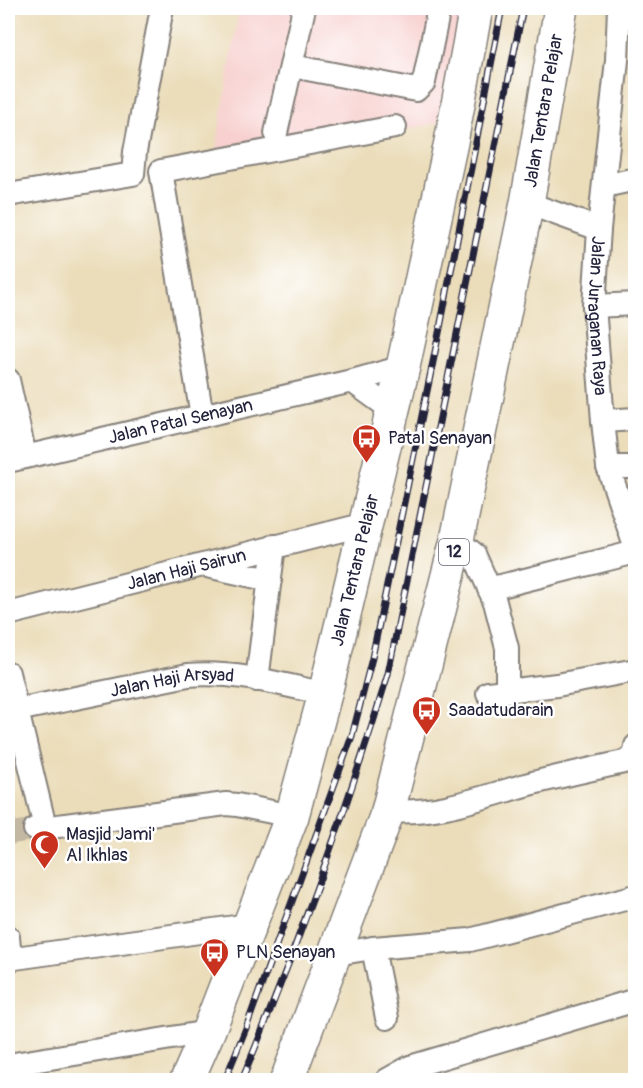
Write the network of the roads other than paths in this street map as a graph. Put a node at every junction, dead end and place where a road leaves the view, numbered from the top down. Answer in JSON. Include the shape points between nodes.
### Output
{"nodes":[{"id":1,"x":162,"y":8,"type":"edge"},
{"id":2,"x":304,"y":8,"type":"edge"},
{"id":3,"x":439,"y":8,"type":"edge"},
{"id":4,"x":476,"y":8,"type":"edge"},
{"id":5,"x":561,"y":8,"type":"edge"},
{"id":6,"x":619,"y":8,"type":"edge"},
{"id":7,"x":626,"y":60,"type":"edge"},
{"id":8,"x":292,"y":66,"type":"junction"},
{"id":9,"x":424,"y":82,"type":"junction"},
{"id":10,"x":460,"y":89,"type":"junction"},
{"id":11,"x":395,"y":127,"type":"dead end"},
{"id":12,"x":276,"y":133,"type":"dead end"},
{"id":13,"x":636,"y":179,"type":"edge"},
{"id":14,"x":604,"y":186,"type":"junction"},
{"id":15,"x":8,"y":195,"type":"edge"},
{"id":16,"x":527,"y":203,"type":"junction"},
{"id":17,"x":599,"y":229,"type":"junction"},
{"id":18,"x":636,"y":304,"type":"edge"},
{"id":19,"x":594,"y":306,"type":"junction"},
{"id":20,"x":402,"y":367,"type":"junction"},
{"id":21,"x":8,"y":380,"type":"edge"},
{"id":22,"x":352,"y":381,"type":"junction"},
{"id":23,"x":392,"y":410,"type":"junction"},
{"id":24,"x":202,"y":416,"type":"junction"},
{"id":25,"x":636,"y":419,"type":"edge"},
{"id":26,"x":603,"y":421,"type":"junction"},
{"id":27,"x":16,"y":458,"type":"edge"},
{"id":28,"x":609,"y":467,"type":"junction"},
{"id":29,"x":636,"y":467,"type":"edge"},
{"id":30,"x":366,"y":524,"type":"junction"},
{"id":31,"x":457,"y":540,"type":"junction"},
{"id":32,"x":274,"y":546,"type":"junction"},
{"id":33,"x":636,"y":551,"type":"edge"},
{"id":34,"x":202,"y":565,"type":"junction"},
{"id":35,"x":270,"y":580,"type":"junction"},
{"id":36,"x":489,"y":589,"type":"junction"},
{"id":37,"x":8,"y":614,"type":"edge"},
{"id":38,"x":636,"y":670,"type":"edge"},
{"id":39,"x":8,"y":673,"type":"edge"},
{"id":40,"x":256,"y":680,"type":"junction"},
{"id":41,"x":325,"y":694,"type":"junction"},
{"id":42,"x":16,"y":710,"type":"junction"},
{"id":43,"x":636,"y":746,"type":"edge"},
{"id":44,"x":388,"y":811,"type":"junction"},
{"id":45,"x":292,"y":816,"type":"junction"},
{"id":46,"x":636,"y":896,"type":"edge"},
{"id":47,"x":249,"y":925,"type":"junction"},
{"id":48,"x":374,"y":948,"type":"junction"},
{"id":49,"x":8,"y":952,"type":"edge"},
{"id":50,"x":335,"y":954,"type":"junction"},
{"id":51,"x":636,"y":1000,"type":"edge"},
{"id":52,"x":387,"y":1018,"type":"dead end"},
{"id":53,"x":208,"y":1032,"type":"junction"},
{"id":54,"x":8,"y":1065,"type":"edge"},
{"id":55,"x":187,"y":1080,"type":"edge"},
{"id":56,"x":288,"y":1080,"type":"edge"},
{"id":57,"x":387,"y":1080,"type":"edge"}],
"edges":[{"from":1,"to":15,"type":"street","via":[[133,174]]},
{"from":2,"to":8,"type":"street"},
{"from":3,"to":9,"type":"street"},
{"from":4,"to":10,"type":"highway","name":"Jalan Tentara Pelajar"},
{"from":5,"to":16,"type":"highway","name":"Jalan Tentara Pelajar","number":"12"},
{"from":6,"to":7,"type":"street","name":"Jalan Juraganan Raya"},
{"from":7,"to":14,"type":"street","name":"Jalan Juraganan Raya"},
{"from":8,"to":9,"type":"street","via":[[417,90]]},
{"from":8,"to":12,"type":"street"},
{"from":9,"to":10,"type":"street"},
{"from":10,"to":20,"type":"highway","name":"Jalan Tentara Pelajar"},
{"from":11,"to":24,"type":"street","via":[[161,171]]},
{"from":13,"to":14,"type":"street"},
{"from":14,"to":17,"type":"street","name":"Jalan Juraganan Raya"},
{"from":16,"to":17,"type":"street"},
{"from":16,"to":31,"type":"highway","name":"Jalan Tentara Pelajar","number":"12"},
{"from":17,"to":19,"type":"street","name":"Jalan Juraganan Raya"},
{"from":18,"to":19,"type":"street"},
{"from":19,"to":26,"type":"street","name":"Jalan Juraganan Raya"},
{"from":20,"to":22,"type":"street","name":"Jalan Patal Senayan"},
{"from":20,"to":23,"type":"highway","name":"Jalan Tentara Pelajar"},
{"from":21,"to":27,"type":"street"},
{"from":22,"to":23,"type":"street"},
{"from":22,"to":24,"type":"street","name":"Jalan Patal Senayan"},
{"from":23,"to":30,"type":"highway","name":"Jalan Tentara Pelajar"},
{"from":24,"to":27,"type":"street","name":"Jalan Patal Senayan"},
{"from":25,"to":26,"type":"street"},
{"from":26,"to":28,"type":"street","name":"Jalan Juraganan Raya"},
{"from":28,"to":29,"type":"street"},
{"from":28,"to":33,"type":"street","name":"Jalan Juraganan Raya"},
{"from":30,"to":32,"type":"street","name":"Jalan Haji Sairun"},
{"from":30,"to":41,"type":"highway","name":"Jalan Tentara Pelajar"},
{"from":31,"to":36,"type":"street","via":[[474,554]]},
{"from":31,"to":44,"type":"highway","name":"Jalan Tentara Pelajar","number":"12"},
{"from":32,"to":34,"type":"street","name":"Jalan Haji Sairun"},
{"from":32,"to":35,"type":"street"},
{"from":33,"to":36,"type":"street"},
{"from":34,"to":35,"type":"street"},
{"from":34,"to":37,"type":"street","name":"Jalan Haji Sairun"},
{"from":35,"to":40,"type":"street"},
{"from":36,"to":38,"type":"street","via":[[507,648],[498,692]]},
{"from":39,"to":42,"type":"street"},
{"from":40,"to":41,"type":"street","name":"Jalan Haji Arsyad"},
{"from":40,"to":42,"type":"street","name":"Jalan Haji Arsyad","via":[[226,674],[188,675]]},
{"from":41,"to":45,"type":"highway","name":"Jalan Tentara Pelajar"},
{"from":42,"to":45,"type":"street","via":[[40,828],[226,804]]},
{"from":43,"to":44,"type":"street","via":[[634,757],[624,762],[441,809]]},
{"from":44,"to":50,"type":"highway","name":"Jalan Tentara Pelajar","number":"12"},
{"from":45,"to":47,"type":"highway","name":"Jalan Tentara Pelajar"},
{"from":46,"to":48,"type":"street","via":[[470,940]]},
{"from":47,"to":49,"type":"street"},
{"from":47,"to":53,"type":"highway","name":"Jalan Tentara Pelajar"},
{"from":48,"to":50,"type":"street"},
{"from":48,"to":52,"type":"street"},
{"from":50,"to":56,"type":"highway","name":"Jalan Tentara Pelajar","number":"12"},
{"from":51,"to":57,"type":"street","via":[[410,1067]]},
{"from":53,"to":54,"type":"street"},
{"from":53,"to":55,"type":"highway","name":"Jalan Tentara Pelajar"}]}
